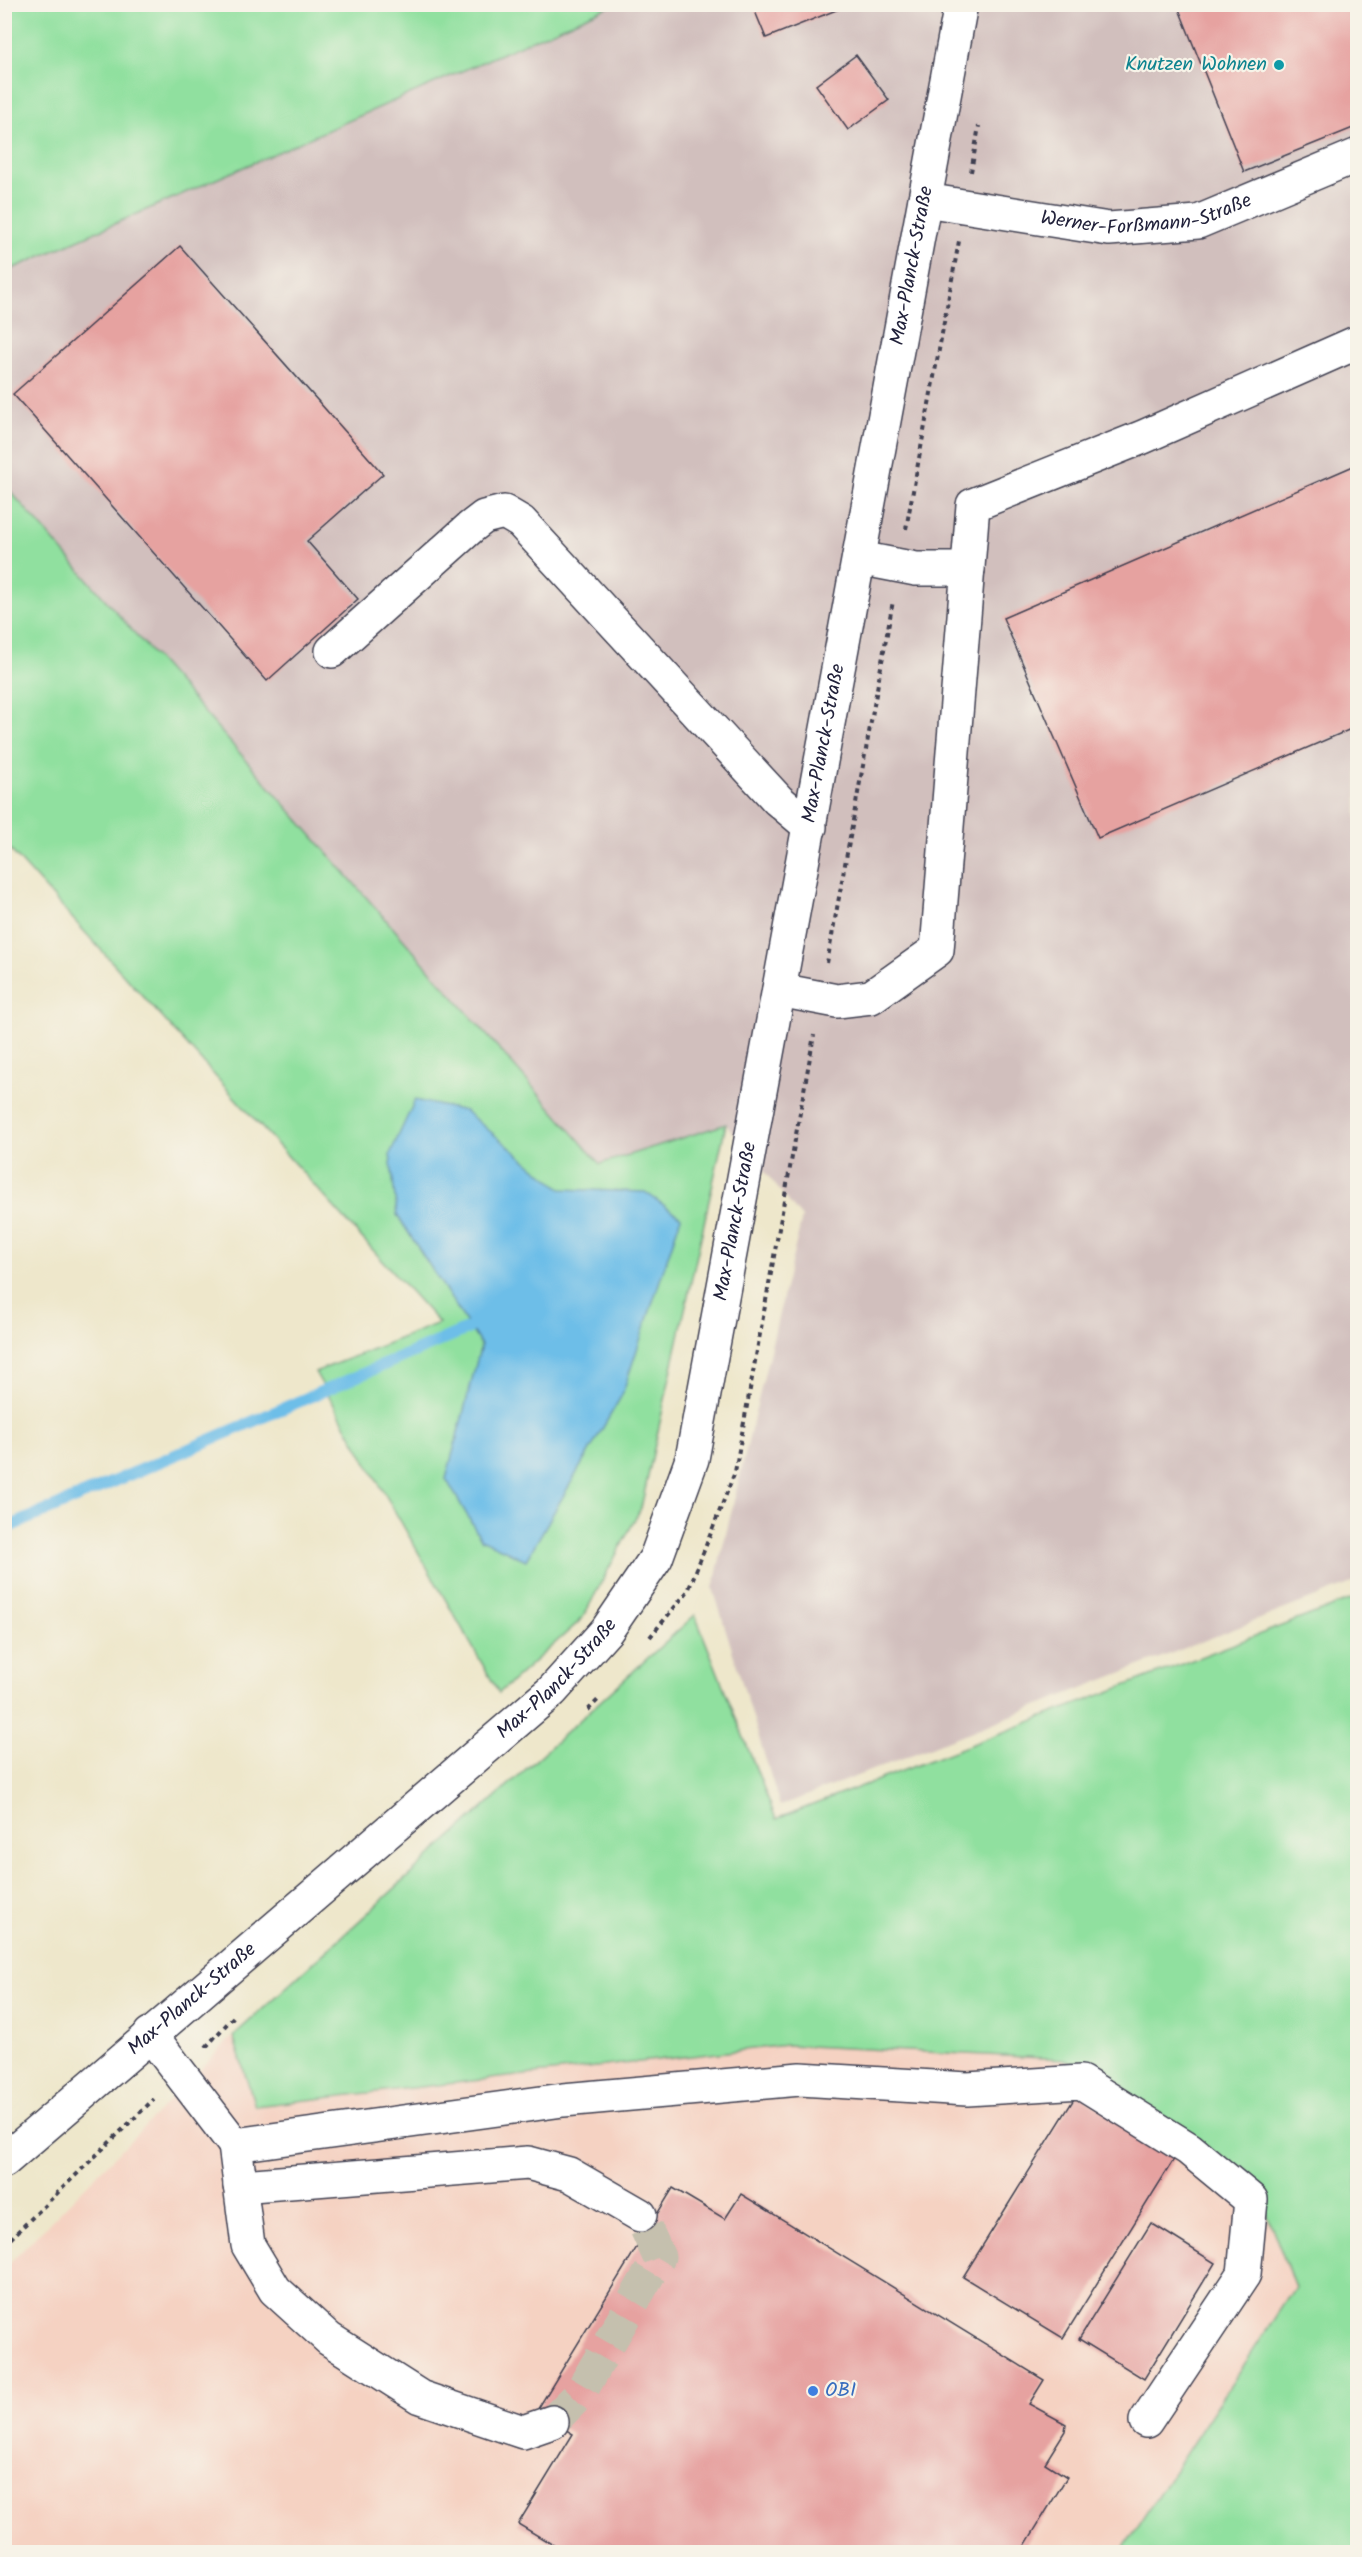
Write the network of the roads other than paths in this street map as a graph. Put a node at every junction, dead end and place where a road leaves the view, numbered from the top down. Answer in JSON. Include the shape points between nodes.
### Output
{"nodes":[{"id":1,"x":961,"y":4,"type":"edge"},
{"id":2,"x":1358,"y":155,"type":"edge"},
{"id":3,"x":925,"y":200,"type":"junction"},
{"id":4,"x":1358,"y":342,"type":"edge"},
{"id":5,"x":859,"y":558,"type":"junction"},
{"id":6,"x":968,"y":569,"type":"junction"},
{"id":7,"x":332,"y":651,"type":"dead end"},
{"id":8,"x":810,"y":827,"type":"junction"},
{"id":9,"x":779,"y":990,"type":"junction"},
{"id":10,"x":150,"y":2034,"type":"junction"},
{"id":11,"x":235,"y":2145,"type":"junction"},
{"id":12,"x":4,"y":2161,"type":"edge"},
{"id":13,"x":240,"y":2186,"type":"junction"},
{"id":14,"x":640,"y":2215,"type":"tunnel mouth"},
{"id":15,"x":1146,"y":2421,"type":"dead end"},
{"id":16,"x":552,"y":2422,"type":"tunnel mouth"}],
"edges":[{"from":1,"to":3,"type":"street","name":"Max-Planck-Straße"},
{"from":2,"to":3,"type":"street","name":"Werner-Forßmann-Straße","via":[[1198,222],[1108,229]]},
{"from":3,"to":5,"type":"street","name":"Max-Planck-Straße"},
{"from":4,"to":6,"type":"street","via":[[1143,437],[973,505]]},
{"from":5,"to":6,"type":"street","via":[[916,569]]},
{"from":5,"to":8,"type":"street","name":"Max-Planck-Straße"},
{"from":6,"to":9,"type":"street","via":[[937,950],[871,997],[837,1001]]},
{"from":7,"to":8,"type":"street","via":[[471,527],[484,517],[504,512],[521,522],[778,800]]},
{"from":8,"to":9,"type":"street","name":"Max-Planck-Straße"},
{"from":9,"to":10,"type":"street","name":"Max-Planck-Straße","via":[[692,1459],[656,1558],[607,1630],[552,1691]]},
{"from":10,"to":11,"type":"street"},
{"from":10,"to":12,"type":"street","name":"Max-Planck-Straße"},
{"from":11,"to":13,"type":"street"},
{"from":11,"to":15,"type":"street","via":[[563,2100],[800,2079],[967,2089],[1081,2082],[1189,2149],[1251,2200],[1244,2274]]},
{"from":13,"to":14,"type":"street","via":[[528,2163],[569,2174]]},
{"from":13,"to":16,"type":"street","via":[[248,2245],[275,2290],[329,2339],[420,2397],[523,2432]]}]}
